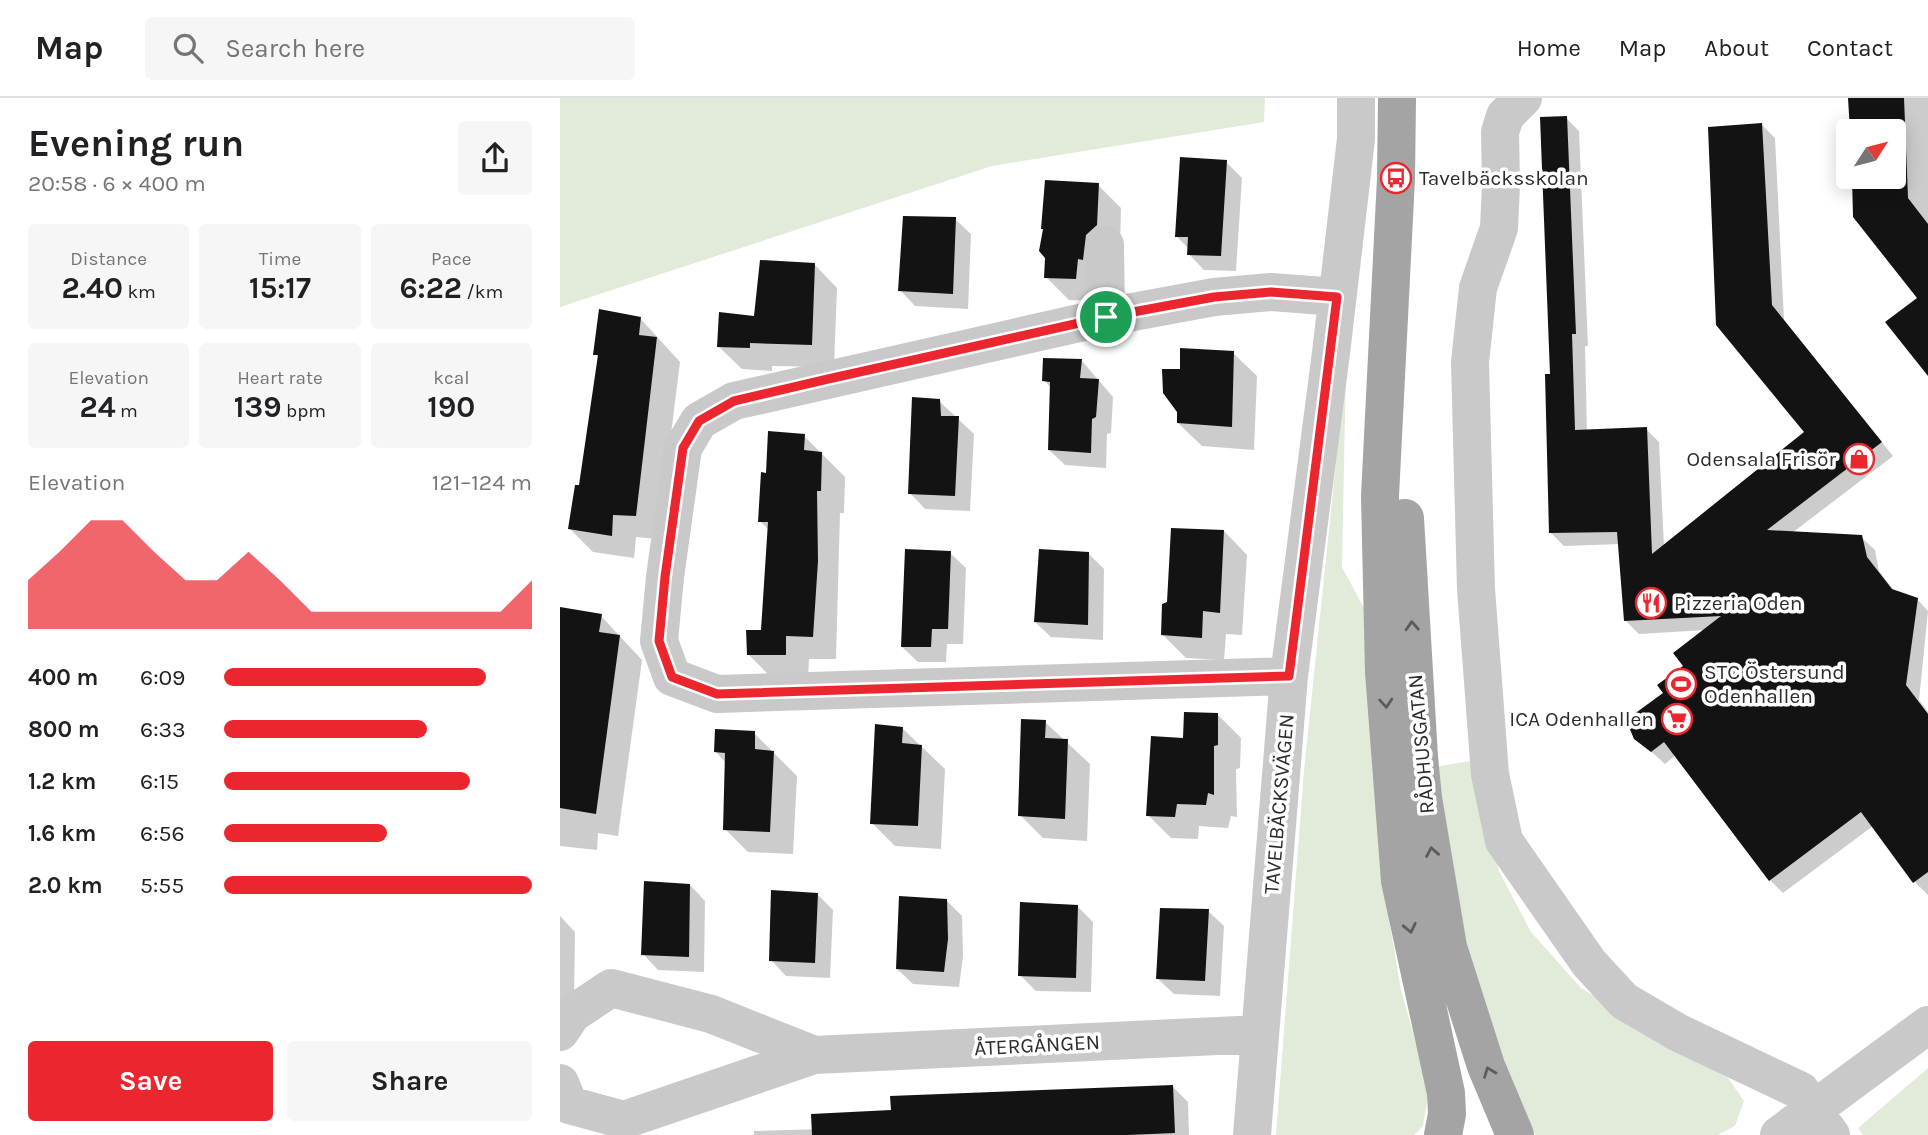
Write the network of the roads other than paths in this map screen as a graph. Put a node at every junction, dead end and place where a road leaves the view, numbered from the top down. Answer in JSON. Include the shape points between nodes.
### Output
{"nodes":[{"id":1,"x":1356,"y":98,"type":"edge"},
{"id":2,"x":1397,"y":98,"type":"edge"},
{"id":3,"x":1523,"y":98,"type":"edge"},
{"id":4,"x":1105,"y":245,"type":"dead end"},
{"id":5,"x":1337,"y":297,"type":"junction"},
{"id":6,"x":1106,"y":317,"type":"junction"},
{"id":7,"x":1389,"y":341,"type":"junction"},
{"id":8,"x":1289,"y":676,"type":"junction"},
{"id":9,"x":1928,"y":1024,"type":"edge"},
{"id":10,"x":560,"y":1032,"type":"edge"},
{"id":11,"x":1260,"y":1034,"type":"junction"},
{"id":12,"x":814,"y":1055,"type":"junction"},
{"id":13,"x":560,"y":1083,"type":"edge"},
{"id":14,"x":1796,"y":1128,"type":"edge"},
{"id":15,"x":1252,"y":1135,"type":"edge"},
{"id":16,"x":1443,"y":1135,"type":"edge"},
{"id":17,"x":1515,"y":1135,"type":"edge"}],
"edges":[{"from":1,"to":5,"type":"street","name":"TAVELBÄCKSVÄGEN","via":[[1356,139]]},
{"from":2,"to":7,"type":"main road","name":"RÅDHUSGATAN"},
{"from":3,"to":14,"type":"street","via":[[1505,116],[1500,132],[1499,228],[1478,288],[1470,362],[1476,589],[1490,774],[1504,841],[1589,963],[1624,1001],[1676,1032],[1801,1091]]},
{"from":4,"to":6,"type":"street"},
{"from":5,"to":6,"type":"street","via":[[1271,292]]},
{"from":5,"to":8,"type":"street","name":"TAVELBÄCKSVÄGEN"},
{"from":6,"to":8,"type":"street","via":[[734,401],[699,421],[683,448],[665,577],[659,641],[672,677],[717,694]]},
{"from":7,"to":16,"type":"main road","name":"RÅDHUSGATAN","one_way":true,"via":[[1380,496],[1389,758],[1400,881],[1446,1093]]},
{"from":17,"to":7,"type":"main road","name":"RÅDHUSGATAN","one_way":true,"via":[[1486,1066],[1448,947],[1423,798],[1410,573]]},
{"from":8,"to":11,"type":"street","name":"TAVELBÄCKSVÄGEN"},
{"from":9,"to":14,"type":"street"},
{"from":10,"to":12,"type":"street","name":"ÅTERGÅNGEN","via":[[572,1014],[611,988],[711,1014]]},
{"from":11,"to":12,"type":"street","name":"ÅTERGÅNGEN"},
{"from":11,"to":15,"type":"street","name":"TAVELBÄCKSVÄGEN"},
{"from":12,"to":13,"type":"street","name":"ÅTERGÅNGEN","via":[[624,1120],[569,1105]]}]}
